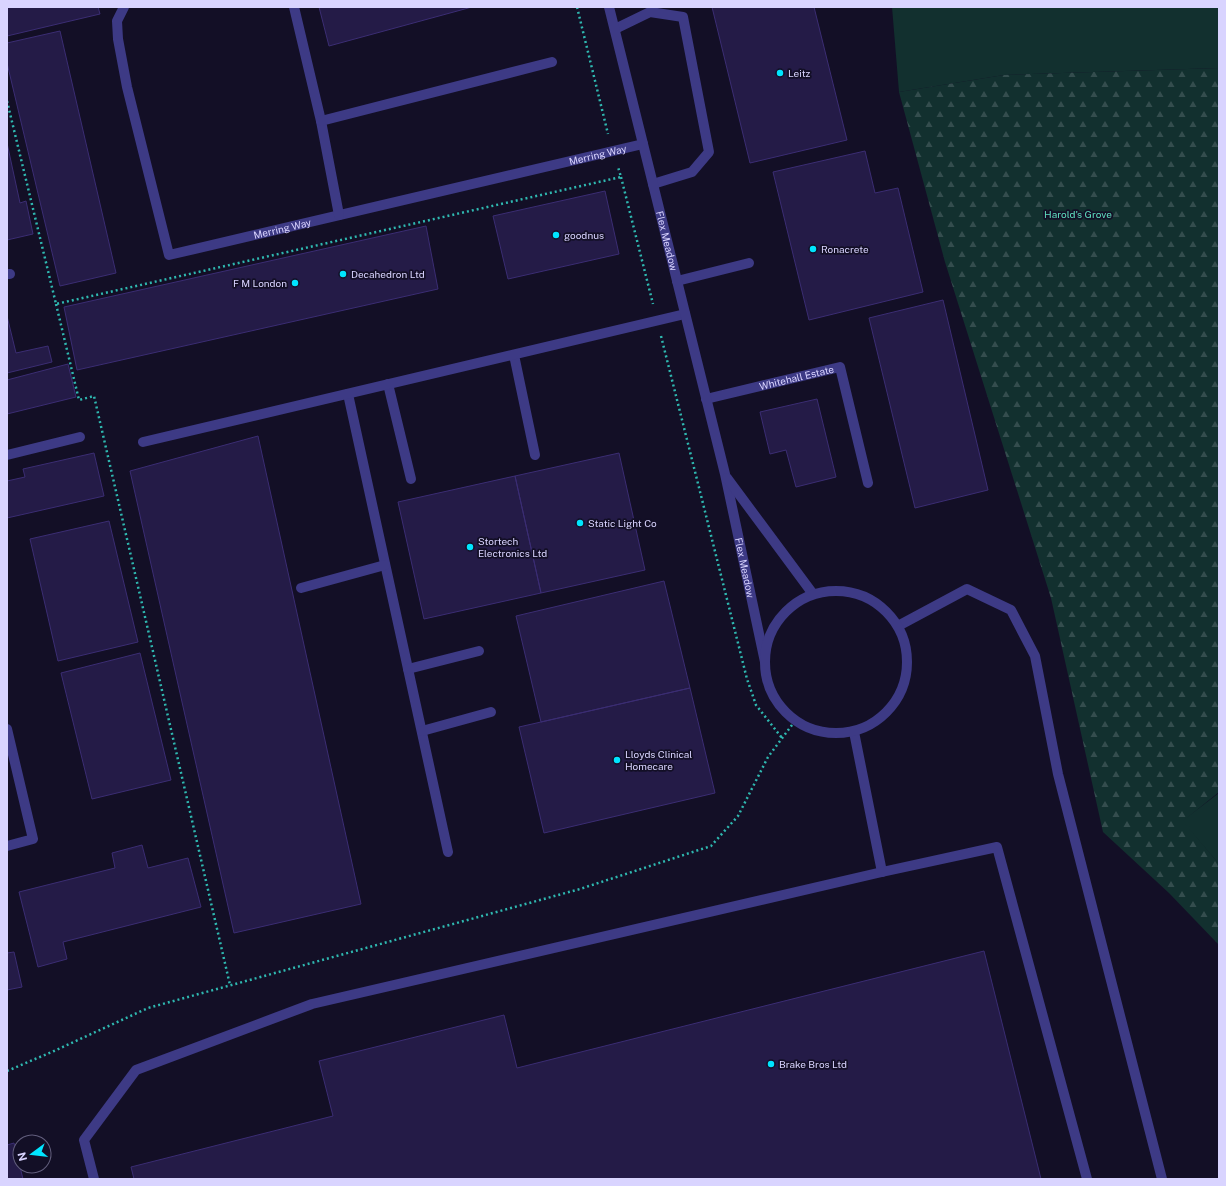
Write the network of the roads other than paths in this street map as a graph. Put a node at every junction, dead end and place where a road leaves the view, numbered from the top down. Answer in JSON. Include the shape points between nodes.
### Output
{"nodes":[{"id":1,"x":124,"y":7,"type":"edge"},
{"id":2,"x":294,"y":7,"type":"edge"},
{"id":3,"x":609,"y":7,"type":"edge"},
{"id":4,"x":615,"y":29,"type":"junction"},
{"id":5,"x":552,"y":62,"type":"dead end"},
{"id":6,"x":321,"y":121,"type":"junction"},
{"id":7,"x":643,"y":144,"type":"junction"},
{"id":8,"x":653,"y":184,"type":"junction"},
{"id":9,"x":339,"y":215,"type":"junction"},
{"id":10,"x":749,"y":263,"type":"dead end"},
{"id":11,"x":677,"y":281,"type":"junction"},
{"id":12,"x":685,"y":314,"type":"junction"},
{"id":13,"x":514,"y":354,"type":"junction"},
{"id":14,"x":388,"y":384,"type":"junction"},
{"id":15,"x":348,"y":394,"type":"junction"},
{"id":16,"x":706,"y":400,"type":"junction"},
{"id":17,"x":80,"y":437,"type":"dead end"},
{"id":18,"x":143,"y":442,"type":"dead end"},
{"id":19,"x":7,"y":455,"type":"edge"},
{"id":20,"x":535,"y":455,"type":"dead end"},
{"id":21,"x":724,"y":474,"type":"junction"},
{"id":22,"x":411,"y":479,"type":"dead end"},
{"id":23,"x":868,"y":483,"type":"dead end"},
{"id":24,"x":385,"y":565,"type":"junction"},
{"id":25,"x":301,"y":588,"type":"dead end"},
{"id":26,"x":813,"y":594,"type":"junction"},
{"id":27,"x":898,"y":626,"type":"junction"},
{"id":28,"x":479,"y":651,"type":"dead end"},
{"id":29,"x":765,"y":662,"type":"junction"},
{"id":30,"x":408,"y":669,"type":"junction"},
{"id":31,"x":491,"y":712,"type":"dead end"},
{"id":32,"x":7,"y":729,"type":"edge"},
{"id":33,"x":422,"y":731,"type":"junction"},
{"id":34,"x":854,"y":732,"type":"junction"},
{"id":35,"x":7,"y":846,"type":"edge"},
{"id":36,"x":448,"y":852,"type":"dead end"},
{"id":37,"x":882,"y":872,"type":"junction"},
{"id":38,"x":94,"y":1179,"type":"edge"},
{"id":39,"x":1087,"y":1179,"type":"edge"},
{"id":40,"x":1162,"y":1179,"type":"edge"}],
"edges":[{"from":1,"to":9,"type":"street","name":"Merring Way","via":[[117,21],[118,40],[127,87],[169,255]]},
{"from":2,"to":6,"type":"street"},
{"from":3,"to":4,"type":"street","name":"Flex Meadow"},
{"from":4,"to":7,"type":"street","name":"Flex Meadow"},
{"from":4,"to":8,"type":"street","via":[[650,12],[682,17],[709,152],[692,172]]},
{"from":5,"to":6,"type":"street"},
{"from":6,"to":9,"type":"street"},
{"from":7,"to":8,"type":"street","name":"Flex Meadow"},
{"from":7,"to":9,"type":"street","name":"Merring Way"},
{"from":8,"to":11,"type":"street","name":"Flex Meadow"},
{"from":10,"to":11,"type":"street"},
{"from":11,"to":12,"type":"street","name":"Flex Meadow"},
{"from":12,"to":13,"type":"street"},
{"from":12,"to":16,"type":"street","name":"Flex Meadow"},
{"from":13,"to":14,"type":"street"},
{"from":13,"to":20,"type":"street"},
{"from":14,"to":15,"type":"street"},
{"from":14,"to":22,"type":"street"},
{"from":15,"to":18,"type":"street"},
{"from":15,"to":24,"type":"street"},
{"from":16,"to":21,"type":"street","name":"Flex Meadow"},
{"from":16,"to":23,"type":"street","name":"Whitehall Estate","via":[[840,367]]},
{"from":17,"to":19,"type":"street"},
{"from":21,"to":26,"type":"street","name":"Flex Meadow"},
{"from":21,"to":29,"type":"street","name":"Flex Meadow"},
{"from":24,"to":25,"type":"street"},
{"from":24,"to":30,"type":"street"},
{"from":26,"to":27,"type":"street","name":"Flex Meadow","via":[[837,591],[861,595],[882,607]]},
{"from":26,"to":29,"type":"street","name":"Flex Meadow","via":[[793,605],[778,620],[768,640]]},
{"from":27,"to":34,"type":"street","name":"Flex Meadow","via":[[906,646],[908,668],[902,690],[891,709],[874,723]]},
{"from":27,"to":40,"type":"street","via":[[967,589],[1011,610],[1035,656],[1058,774]]},
{"from":28,"to":30,"type":"street"},
{"from":29,"to":34,"type":"street","name":"Flex Meadow","via":[[768,685],[779,705],[795,721],[813,730],[834,734]]},
{"from":30,"to":33,"type":"street"},
{"from":31,"to":33,"type":"street"},
{"from":32,"to":35,"type":"street","via":[[33,839]]},
{"from":33,"to":36,"type":"street"},
{"from":34,"to":37,"type":"street"},
{"from":37,"to":38,"type":"street","via":[[312,1004],[136,1070],[84,1140]]},
{"from":37,"to":39,"type":"street","via":[[997,847]]}]}
